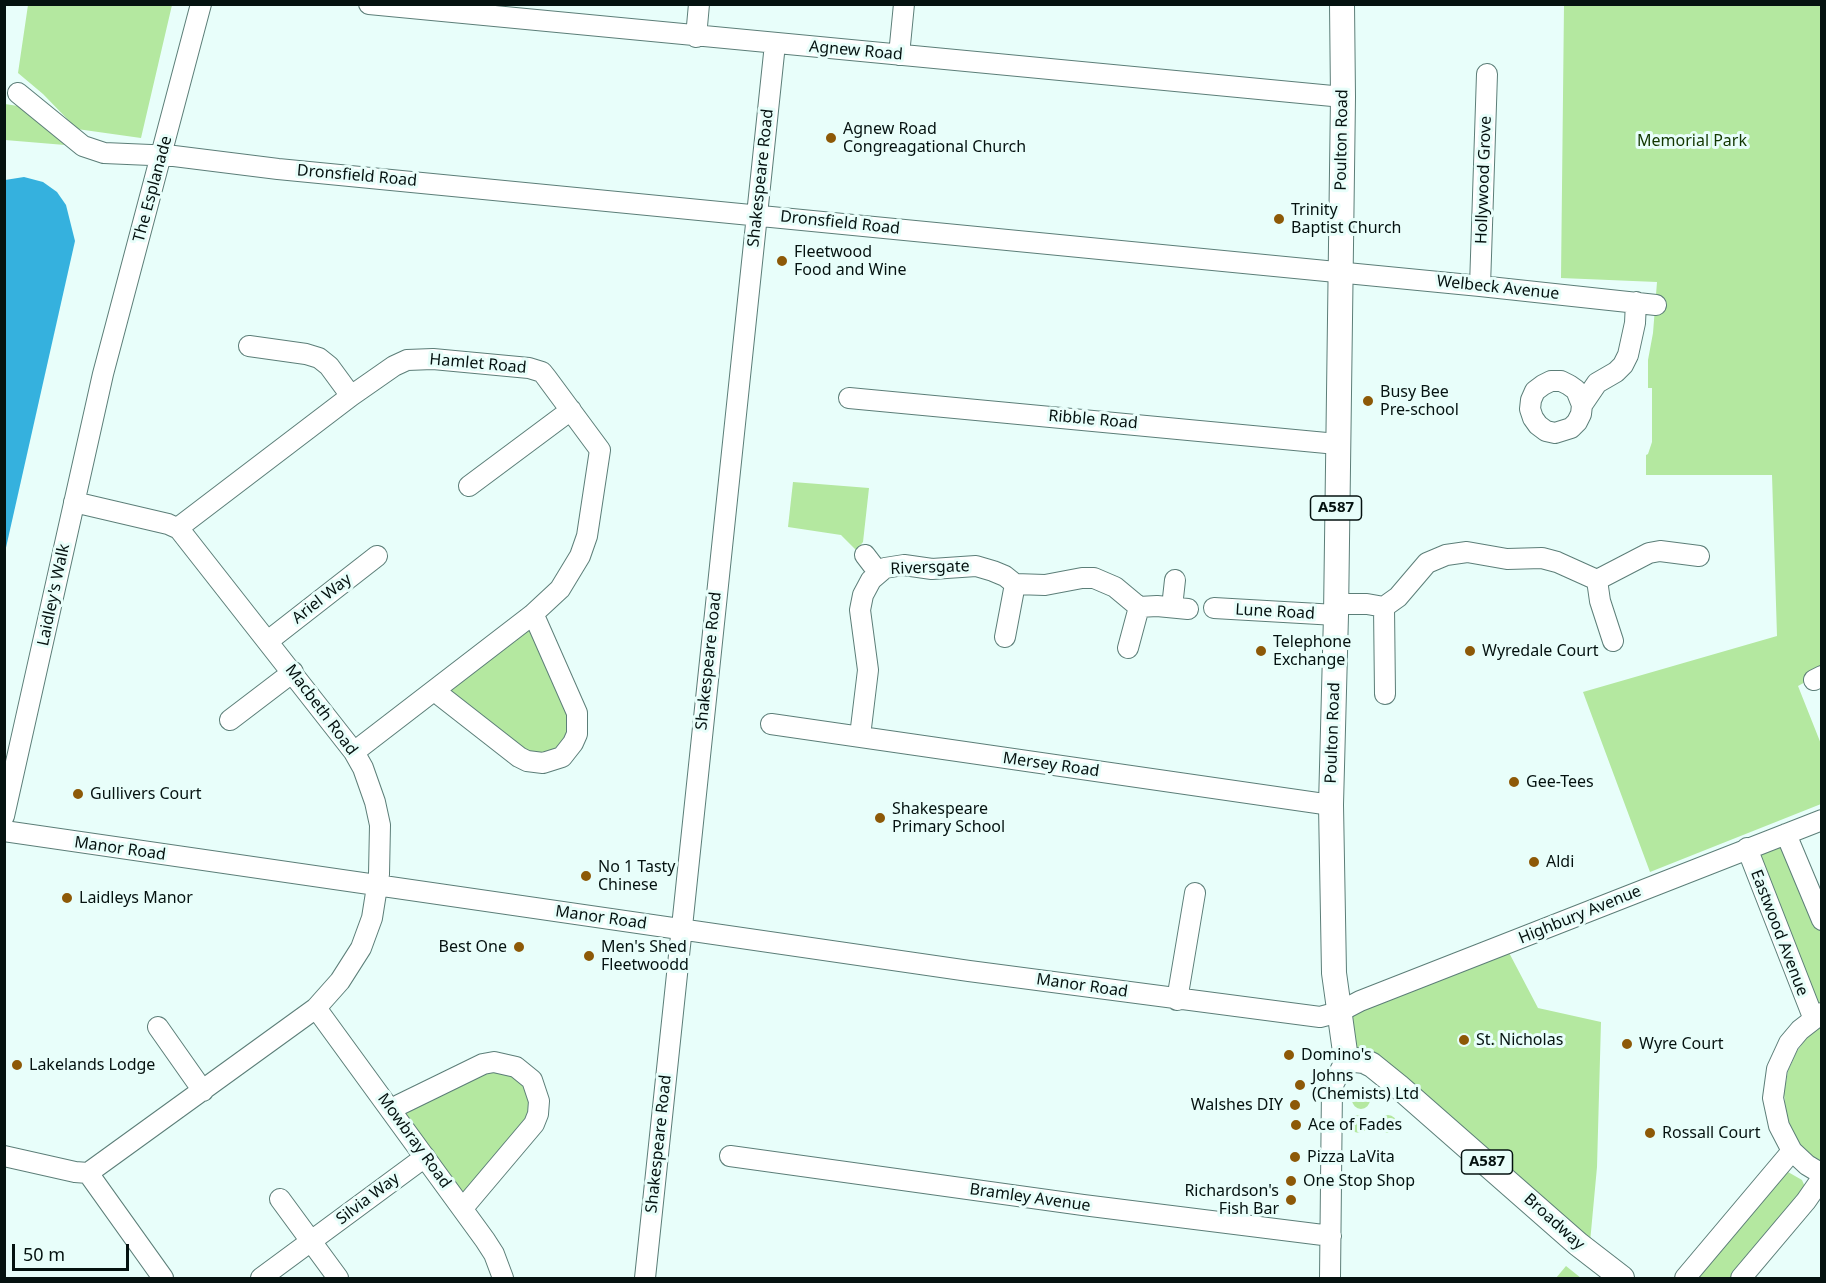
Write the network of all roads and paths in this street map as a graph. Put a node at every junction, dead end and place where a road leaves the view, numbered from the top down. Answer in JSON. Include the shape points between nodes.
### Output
{"nodes":[{"id":1,"x":201,"y":4,"type":"edge"},
{"id":2,"x":369,"y":4,"type":"edge"},
{"id":3,"x":699,"y":4,"type":"edge"},
{"id":4,"x":904,"y":4,"type":"edge"},
{"id":5,"x":1342,"y":4,"type":"edge"},
{"id":6,"x":696,"y":37,"type":"junction"},
{"id":7,"x":775,"y":44,"type":"junction"},
{"id":8,"x":899,"y":55,"type":"junction"},
{"id":9,"x":1487,"y":74,"type":"dead end"},
{"id":10,"x":18,"y":93,"type":"dead end"},
{"id":11,"x":1343,"y":97,"type":"junction"},
{"id":12,"x":162,"y":156,"type":"junction"},
{"id":13,"x":757,"y":214,"type":"junction"},
{"id":14,"x":1340,"y":272,"type":"junction"},
{"id":15,"x":1480,"y":286,"type":"junction"},
{"id":16,"x":249,"y":346,"type":"dead end"},
{"id":17,"x":103,"y":374,"type":"joint"},
{"id":18,"x":351,"y":396,"type":"junction"},
{"id":19,"x":849,"y":398,"type":"dead end"},
{"id":20,"x":1582,"y":405,"type":"dead end"},
{"id":21,"x":571,"y":410,"type":"junction"},
{"id":22,"x":1337,"y":444,"type":"junction"},
{"id":23,"x":469,"y":486,"type":"dead end"},
{"id":24,"x":74,"y":502,"type":"junction"},
{"id":25,"x":179,"y":529,"type":"junction"},
{"id":26,"x":865,"y":555,"type":"dead end"},
{"id":27,"x":377,"y":556,"type":"dead end"},
{"id":28,"x":1699,"y":556,"type":"dead end"},
{"id":29,"x":878,"y":572,"type":"junction"},
{"id":30,"x":1175,"y":580,"type":"dead end"},
{"id":31,"x":1597,"y":580,"type":"junction"},
{"id":32,"x":1015,"y":584,"type":"junction"},
{"id":33,"x":1139,"y":607,"type":"junction"},
{"id":34,"x":1384,"y":607,"type":"junction"},
{"id":35,"x":1214,"y":608,"type":"dead end"},
{"id":36,"x":1336,"y":610,"type":"junction"},
{"id":37,"x":532,"y":615,"type":"junction"},
{"id":38,"x":1005,"y":637,"type":"dead end"},
{"id":39,"x":268,"y":641,"type":"junction"},
{"id":40,"x":1613,"y":641,"type":"dead end"},
{"id":41,"x":1128,"y":648,"type":"dead end"},
{"id":42,"x":294,"y":672,"type":"junction"},
{"id":43,"x":436,"y":689,"type":"junction"},
{"id":44,"x":1385,"y":694,"type":"dead end"},
{"id":45,"x":230,"y":720,"type":"dead end"},
{"id":46,"x":771,"y":724,"type":"dead end"},
{"id":47,"x":860,"y":736,"type":"junction"},
{"id":48,"x":354,"y":752,"type":"junction"},
{"id":49,"x":1331,"y":805,"type":"junction"},
{"id":50,"x":4,"y":816,"type":"edge"},
{"id":51,"x":1821,"y":820,"type":"edge"},
{"id":52,"x":4,"y":831,"type":"edge"},
{"id":53,"x":1786,"y":834,"type":"junction"},
{"id":54,"x":1747,"y":848,"type":"junction"},
{"id":55,"x":378,"y":886,"type":"junction"},
{"id":56,"x":1195,"y":893,"type":"dead end"},
{"id":57,"x":1821,"y":920,"type":"edge"},
{"id":58,"x":680,"y":929,"type":"junction"},
{"id":59,"x":1177,"y":1000,"type":"junction"},
{"id":60,"x":316,"y":1008,"type":"junction"},
{"id":61,"x":1339,"y":1012,"type":"junction"},
{"id":62,"x":1817,"y":1015,"type":"edge"},
{"id":63,"x":158,"y":1027,"type":"dead end"},
{"id":64,"x":1346,"y":1059,"type":"junction"},
{"id":65,"x":203,"y":1091,"type":"junction"},
{"id":66,"x":392,"y":1110,"type":"junction"},
{"id":67,"x":1792,"y":1151,"type":"junction"},
{"id":68,"x":4,"y":1156,"type":"edge"},
{"id":69,"x":730,"y":1156,"type":"dead end"},
{"id":70,"x":425,"y":1157,"type":"junction"},
{"id":71,"x":88,"y":1173,"type":"junction"},
{"id":72,"x":1821,"y":1176,"type":"edge"},
{"id":73,"x":280,"y":1199,"type":"dead end"},
{"id":74,"x":463,"y":1208,"type":"junction"},
{"id":75,"x":1330,"y":1236,"type":"junction"},
{"id":76,"x":311,"y":1242,"type":"junction"},
{"id":77,"x":163,"y":1278,"type":"edge"},
{"id":78,"x":261,"y":1278,"type":"edge"},
{"id":79,"x":338,"y":1278,"type":"edge"},
{"id":80,"x":503,"y":1278,"type":"edge"},
{"id":81,"x":645,"y":1278,"type":"edge"},
{"id":82,"x":1330,"y":1278,"type":"edge"},
{"id":83,"x":1622,"y":1278,"type":"edge"},
{"id":84,"x":1685,"y":1278,"type":"edge"},
{"id":85,"x":1740,"y":1278,"type":"edge"}],
"edges":[{"from":1,"to":12,"type":"street","name":"The Esplanade"},
{"from":2,"to":6,"type":"street","name":"Agnew Road"},
{"from":3,"to":6,"type":"street"},
{"from":4,"to":8,"type":"street"},
{"from":5,"to":11,"type":"main road","name":"Poulton Road","number":"A587"},
{"from":6,"to":7,"type":"street","name":"Agnew Road"},
{"from":7,"to":8,"type":"street","name":"Agnew Road"},
{"from":7,"to":13,"type":"street","name":"Shakespeare Road"},
{"from":8,"to":11,"type":"street","name":"Agnew Road"},
{"from":9,"to":15,"type":"street","name":"Hollywood Grove"},
{"from":10,"to":12,"type":"street","name":"Dronsfield Road","via":[[83,146],[104,153]]},
{"from":11,"to":14,"type":"main road","name":"Poulton Road","number":"A587"},
{"from":12,"to":13,"type":"street","name":"Dronsfield Road"},
{"from":12,"to":17,"type":"street","name":"The Esplanade"},
{"from":13,"to":14,"type":"street","name":"Dronsfield Road"},
{"from":13,"to":58,"type":"street","name":"Shakespeare Road"},
{"from":14,"to":15,"type":"street","name":"Welbeck Avenue"},
{"from":14,"to":22,"type":"main road","name":"Poulton Road","number":"A587"},
{"from":15,"to":20,"type":"street","name":"Welbeck Avenue","via":[[1646,304],[1623,365],[1597,382]]},
{"from":16,"to":18,"type":"street","via":[[319,358]]},
{"from":17,"to":24,"type":"street","name":"Laidley's Walk"},
{"from":18,"to":21,"type":"street","name":"Hamlet Road","via":[[394,366],[408,360],[433,359],[535,369]]},
{"from":18,"to":25,"type":"street","name":"Hamlet Road"},
{"from":19,"to":22,"type":"street","name":"Ribble Road"},
{"from":21,"to":23,"type":"street"},
{"from":21,"to":37,"type":"street","name":"Hamlet Road","via":[[600,450],[587,536],[569,578]]},
{"from":22,"to":36,"type":"main road","name":"Poulton Road","number":"A587"},
{"from":24,"to":25,"type":"street"},
{"from":24,"to":50,"type":"street","name":"Laidley's Walk"},
{"from":25,"to":39,"type":"street","name":"Macbeth Road"},
{"from":26,"to":29,"type":"street","name":"Riversgate"},
{"from":27,"to":39,"type":"street","name":"Ariel Way"},
{"from":28,"to":31,"type":"street","via":[[1649,553]]},
{"from":29,"to":32,"type":"street","name":"Riversgate","via":[[904,565],[932,569],[976,566]]},
{"from":29,"to":47,"type":"street","name":"Riversgate","via":[[870,580],[860,610],[868,670]]},
{"from":30,"to":33,"type":"street","via":[[1180,608]]},
{"from":31,"to":34,"type":"street","via":[[1542,558],[1507,559],[1467,552],[1427,563],[1398,597]]},
{"from":31,"to":40,"type":"street","via":[[1599,601]]},
{"from":32,"to":33,"type":"street","name":"Riversgate","via":[[1045,585],[1082,578],[1105,581]]},
{"from":32,"to":38,"type":"street"},
{"from":33,"to":41,"type":"street"},
{"from":34,"to":36,"type":"street","name":"Lune Road","via":[[1367,604]]},
{"from":34,"to":44,"type":"street"},
{"from":35,"to":36,"type":"street","name":"Lune Road"},
{"from":36,"to":49,"type":"main road","name":"Poulton Road","number":"A587"},
{"from":37,"to":43,"type":"street","name":"Hamlet Road"},
{"from":37,"to":43,"type":"street","via":[[577,713],[577,734],[562,757],[543,764],[519,757]]},
{"from":39,"to":42,"type":"street","name":"Macbeth Road"},
{"from":42,"to":45,"type":"street"},
{"from":42,"to":48,"type":"street","name":"Macbeth Road"},
{"from":43,"to":48,"type":"street","name":"Hamlet Road"},
{"from":46,"to":47,"type":"street","name":"Mersey Road"},
{"from":47,"to":49,"type":"street","name":"Mersey Road"},
{"from":48,"to":55,"type":"street","name":"Macbeth Road","via":[[370,786],[380,825]]},
{"from":49,"to":61,"type":"main road","name":"Poulton Road","number":"A587","via":[[1334,973]]},
{"from":51,"to":53,"type":"street","name":"Highbury Avenue"},
{"from":52,"to":55,"type":"street","name":"Manor Road"},
{"from":53,"to":54,"type":"street","name":"Highbury Avenue"},
{"from":53,"to":57,"type":"street"},
{"from":54,"to":61,"type":"street","name":"Highbury Avenue"},
{"from":54,"to":62,"type":"street","name":"Eastwood Avenue"},
{"from":55,"to":58,"type":"street","name":"Manor Road"},
{"from":55,"to":60,"type":"street","name":"Macbeth Road","via":[[361,948],[346,974]]},
{"from":56,"to":59,"type":"street"},
{"from":58,"to":59,"type":"street","name":"Manor Road"},
{"from":58,"to":81,"type":"street","name":"Shakespeare Road"},
{"from":59,"to":61,"type":"street","name":"Manor Road","via":[[1320,1017]]},
{"from":60,"to":65,"type":"street","name":"Macbeth Road"},
{"from":60,"to":66,"type":"street","name":"Mowbray Road"},
{"from":61,"to":64,"type":"main road","name":"Poulton Road","number":"A587"},
{"from":62,"to":67,"type":"street","via":[[1789,1043],[1777,1069],[1773,1098],[1779,1126]]},
{"from":63,"to":65,"type":"street"},
{"from":64,"to":75,"type":"street","via":[[1332,1087]]},
{"from":64,"to":83,"type":"main road","name":"Broadway","number":"A587","via":[[1372,1065]]},
{"from":65,"to":71,"type":"street","name":"Macbeth Road"},
{"from":66,"to":70,"type":"street","name":"Mowbray Road"},
{"from":66,"to":74,"type":"street","via":[[483,1064],[516,1067],[532,1080],[538,1101],[534,1124]]},
{"from":67,"to":72,"type":"street"},
{"from":67,"to":84,"type":"street"},
{"from":68,"to":71,"type":"street"},
{"from":69,"to":75,"type":"street","name":"Bramley Avenue"},
{"from":70,"to":74,"type":"street","name":"Mowbray Road"},
{"from":70,"to":76,"type":"street","name":"Silvia Way"},
{"from":71,"to":77,"type":"street"},
{"from":72,"to":85,"type":"street","via":[[1806,1201]]},
{"from":73,"to":76,"type":"street"},
{"from":74,"to":80,"type":"street","name":"Mowbray Road","via":[[494,1254]]},
{"from":75,"to":82,"type":"street"},
{"from":76,"to":78,"type":"street","name":"Silvia Way"},
{"from":76,"to":79,"type":"street"}]}
